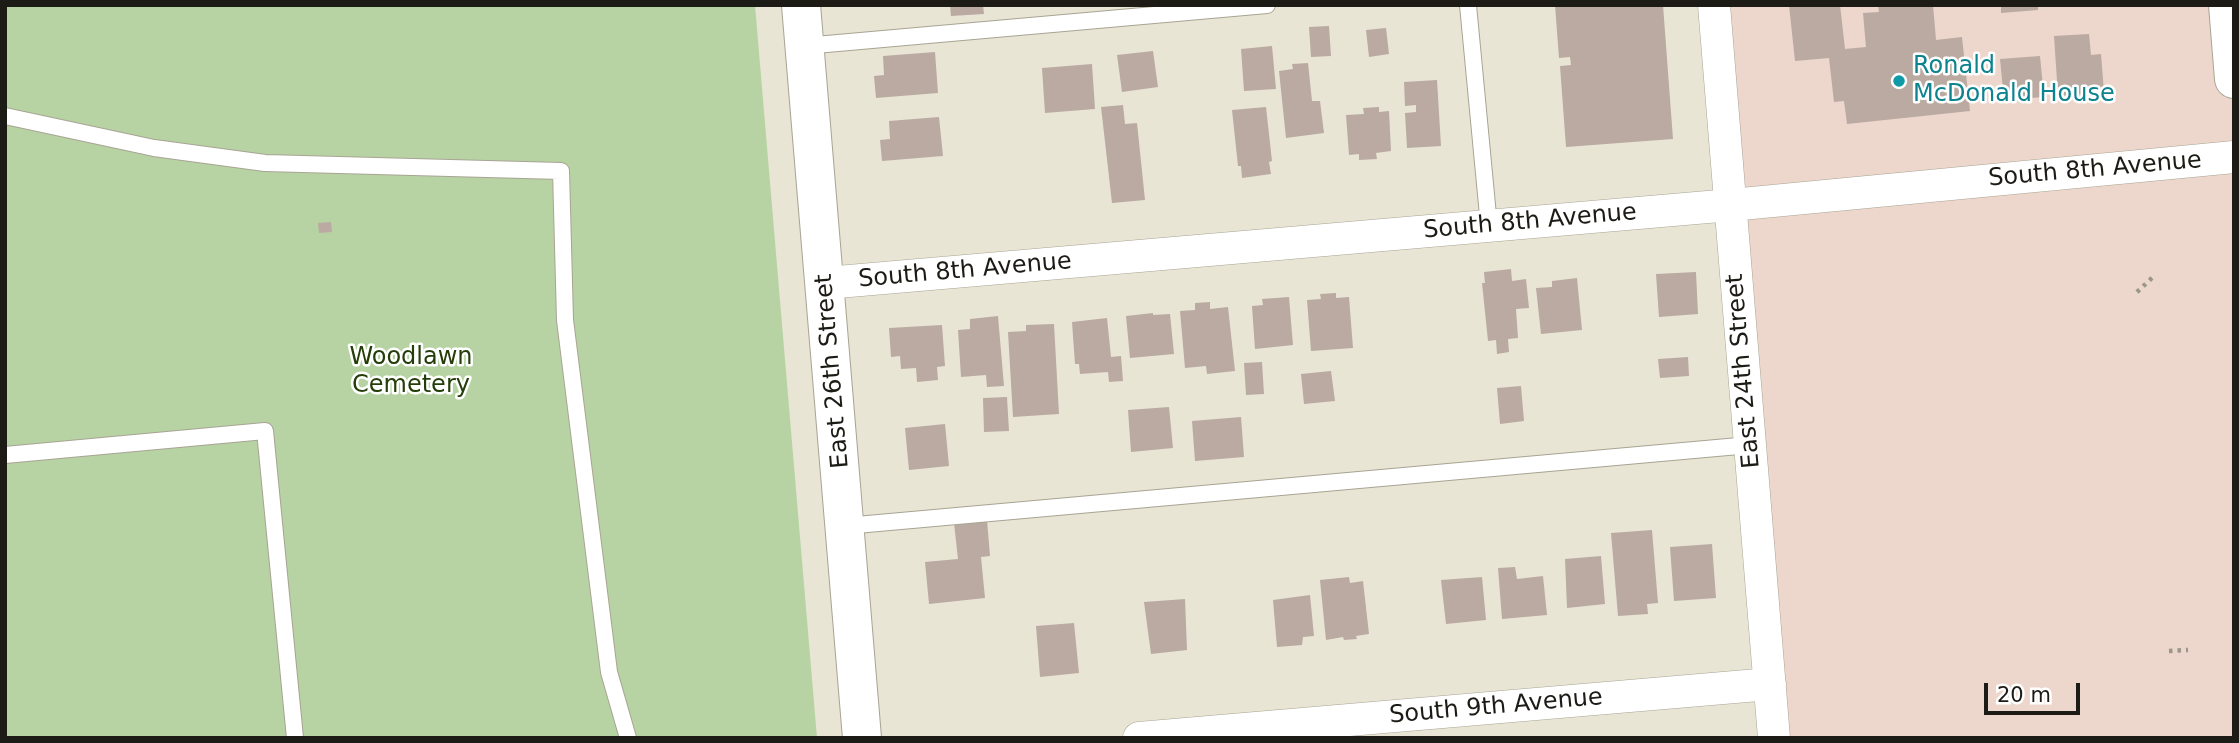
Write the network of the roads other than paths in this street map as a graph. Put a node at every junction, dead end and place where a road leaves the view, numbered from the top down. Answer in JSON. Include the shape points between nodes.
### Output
{"nodes":[{"id":1,"x":801,"y":5,"type":"edge"},
{"id":2,"x":1266,"y":5,"type":"edge"},
{"id":3,"x":1468,"y":5,"type":"edge"},
{"id":4,"x":1714,"y":5,"type":"edge"},
{"id":5,"x":2228,"y":5,"type":"edge"},
{"id":6,"x":804,"y":47,"type":"junction"},
{"id":7,"x":2234,"y":79,"type":"edge"},
{"id":8,"x":5,"y":116,"type":"edge"},
{"id":9,"x":2234,"y":157,"type":"edge"},
{"id":10,"x":1731,"y":205,"type":"junction"},
{"id":11,"x":1489,"y":226,"type":"junction"},
{"id":12,"x":826,"y":283,"type":"junction"},
{"id":13,"x":1751,"y":445,"type":"junction"},
{"id":14,"x":5,"y":455,"type":"edge"},
{"id":15,"x":845,"y":526,"type":"junction"},
{"id":16,"x":1770,"y":684,"type":"junction"},
{"id":17,"x":295,"y":738,"type":"edge"},
{"id":18,"x":628,"y":738,"type":"edge"},
{"id":19,"x":862,"y":738,"type":"edge"},
{"id":20,"x":1139,"y":738,"type":"edge"},
{"id":21,"x":1774,"y":738,"type":"edge"}],
"edges":[{"from":1,"to":6,"type":"main road","name":"East 26th Street"},
{"from":2,"to":6,"type":"lane"},
{"from":3,"to":11,"type":"lane"},
{"from":4,"to":10,"type":"street","name":"East 24th Street"},
{"from":5,"to":7,"type":"main road"},
{"from":6,"to":12,"type":"main road","name":"East 26th Street"},
{"from":8,"to":18,"type":"lane","via":[[154,148],[265,163],[561,171],[565,320],[609,672]]},
{"from":9,"to":10,"type":"street","name":"South 8th Avenue"},
{"from":10,"to":11,"type":"street","name":"South 8th Avenue"},
{"from":10,"to":13,"type":"street","name":"East 24th Street"},
{"from":11,"to":12,"type":"street","name":"South 8th Avenue"},
{"from":12,"to":15,"type":"main road","name":"East 26th Street"},
{"from":13,"to":15,"type":"lane"},
{"from":13,"to":16,"type":"street","name":"East 24th Street"},
{"from":14,"to":17,"type":"lane","via":[[265,431]]},
{"from":15,"to":19,"type":"main road","name":"East 26th Street"},
{"from":16,"to":20,"type":"street","name":"South 9th Avenue"},
{"from":16,"to":21,"type":"street","name":"East 24th Street"}]}
